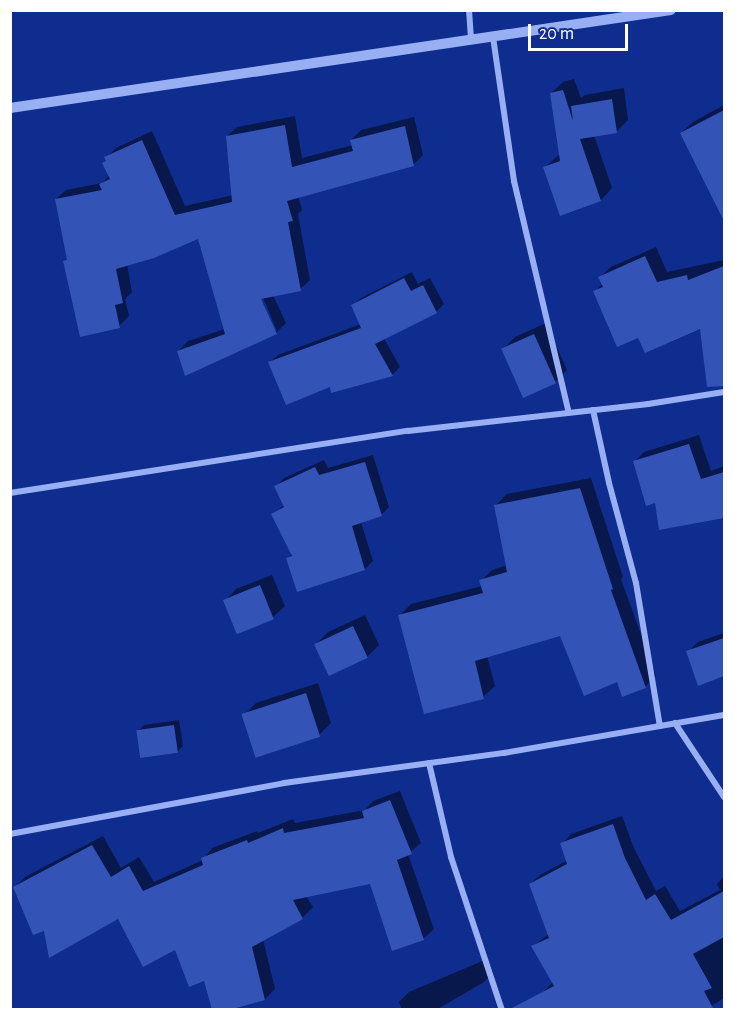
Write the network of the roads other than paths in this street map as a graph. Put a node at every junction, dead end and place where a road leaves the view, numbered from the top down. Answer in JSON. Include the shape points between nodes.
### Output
{"nodes":[{"id":1,"x":469,"y":10,"type":"edge"},
{"id":2,"x":671,"y":10,"type":"edge"},
{"id":3,"x":493,"y":37,"type":"junction"},
{"id":4,"x":471,"y":40,"type":"junction"},
{"id":5,"x":10,"y":108,"type":"edge"},
{"id":6,"x":724,"y":392,"type":"edge"},
{"id":7,"x":593,"y":410,"type":"junction"},
{"id":8,"x":569,"y":413,"type":"junction"},
{"id":9,"x":10,"y":493,"type":"edge"},
{"id":10,"x":724,"y":715,"type":"edge"},
{"id":11,"x":675,"y":723,"type":"junction"},
{"id":12,"x":660,"y":726,"type":"junction"},
{"id":13,"x":429,"y":764,"type":"junction"},
{"id":14,"x":724,"y":797,"type":"edge"},
{"id":15,"x":10,"y":834,"type":"edge"},
{"id":16,"x":502,"y":1010,"type":"edge"}],
"edges":[{"from":1,"to":4,"type":"street"},
{"from":2,"to":3,"type":"street"},
{"from":3,"to":4,"type":"street"},
{"from":3,"to":8,"type":"street","via":[[514,181]]},
{"from":4,"to":5,"type":"street"},
{"from":6,"to":7,"type":"street"},
{"from":7,"to":8,"type":"street"},
{"from":7,"to":12,"type":"street","via":[[636,583]]},
{"from":8,"to":9,"type":"street","via":[[408,431]]},
{"from":10,"to":11,"type":"street"},
{"from":11,"to":12,"type":"street"},
{"from":11,"to":14,"type":"street"},
{"from":12,"to":13,"type":"street"},
{"from":13,"to":15,"type":"street","via":[[284,783]]},
{"from":13,"to":16,"type":"street","via":[[451,857]]}]}
